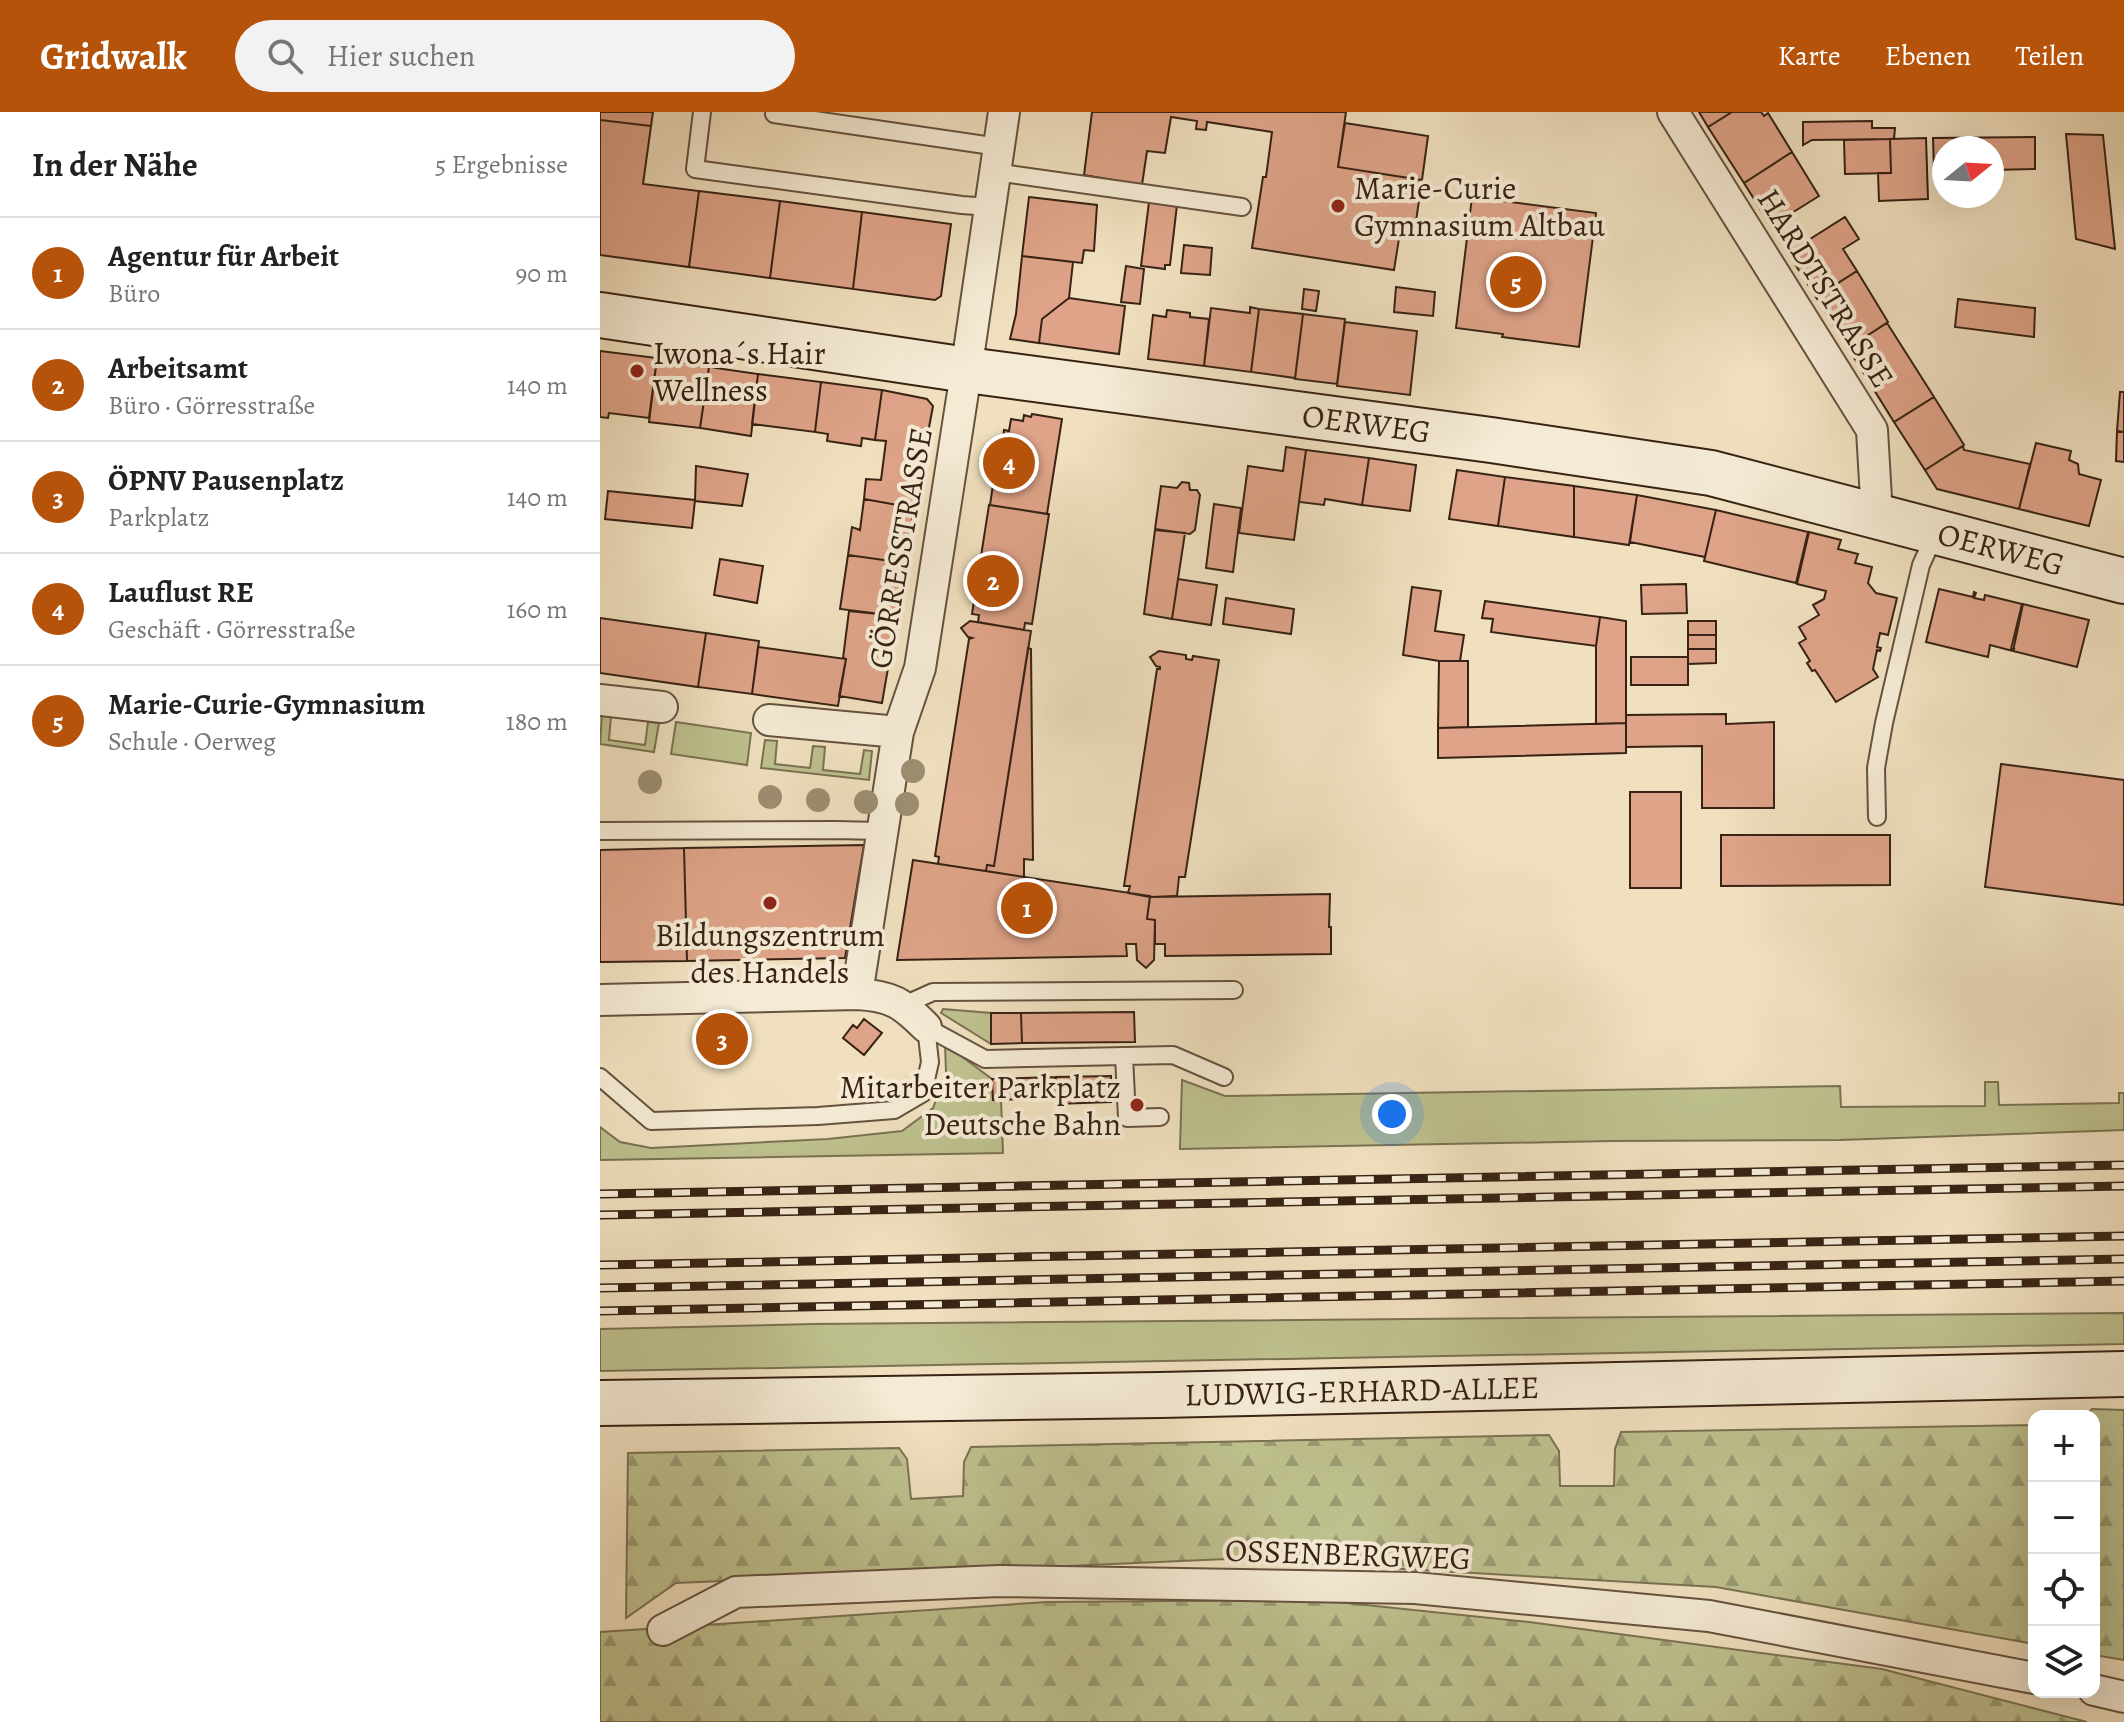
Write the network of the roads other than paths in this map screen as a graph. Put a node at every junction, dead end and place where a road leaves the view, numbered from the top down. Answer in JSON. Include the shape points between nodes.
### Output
{"nodes":[{"id":1,"x":702,"y":112,"type":"edge"},
{"id":2,"x":1004,"y":112,"type":"edge"},
{"id":3,"x":1673,"y":112,"type":"edge"},
{"id":4,"x":774,"y":114,"type":"edge"},
{"id":5,"x":997,"y":160,"type":"junction"},
{"id":6,"x":990,"y":207,"type":"junction"},
{"id":7,"x":1242,"y":207,"type":"dead end"},
{"id":8,"x":600,"y":315,"type":"edge"},
{"id":9,"x":967,"y":370,"type":"junction"},
{"id":10,"x":1877,"y":516,"type":"junction"},
{"id":11,"x":1936,"y":530,"type":"junction"},
{"id":12,"x":2124,"y":581,"type":"edge"},
{"id":13,"x":600,"y":700,"type":"edge"},
{"id":14,"x":662,"y":707,"type":"dead end"},
{"id":15,"x":769,"y":720,"type":"dead end"},
{"id":16,"x":898,"y":732,"type":"junction"},
{"id":17,"x":1877,"y":817,"type":"dead end"},
{"id":18,"x":600,"y":831,"type":"edge"},
{"id":19,"x":881,"y":831,"type":"junction"},
{"id":20,"x":1234,"y":990,"type":"dead end"},
{"id":21,"x":857,"y":994,"type":"junction"},
{"id":22,"x":600,"y":1000,"type":"edge"},
{"id":23,"x":904,"y":1005,"type":"junction"},
{"id":24,"x":926,"y":1027,"type":"junction"},
{"id":25,"x":1124,"y":1056,"type":"junction"},
{"id":26,"x":600,"y":1077,"type":"edge"},
{"id":27,"x":1224,"y":1077,"type":"dead end"},
{"id":28,"x":1160,"y":1117,"type":"dead end"},
{"id":29,"x":2124,"y":1374,"type":"edge"},
{"id":30,"x":600,"y":1403,"type":"edge"},
{"id":31,"x":663,"y":1630,"type":"dead end"},
{"id":32,"x":2028,"y":1677,"type":"edge"},
{"id":33,"x":2100,"y":1691,"type":"edge"},
{"id":34,"x":2124,"y":1697,"type":"edge"}],
"edges":[{"from":1,"to":6,"type":"lane","via":[[695,169]]},
{"from":2,"to":5,"type":"street","name":"GÖRRESSTRASSE"},
{"from":3,"to":10,"type":"street","name":"HARDTSTRASSE","via":[[1872,430]]},
{"from":4,"to":5,"type":"lane"},
{"from":5,"to":6,"type":"street","name":"GÖRRESSTRASSE"},
{"from":5,"to":7,"type":"lane"},
{"from":6,"to":9,"type":"street","name":"GÖRRESSTRASSE"},
{"from":8,"to":9,"type":"main road","name":"OERWEG"},
{"from":9,"to":10,"type":"main road","name":"OERWEG","via":[[1711,473]]},
{"from":9,"to":16,"type":"street","name":"GÖRRESSTRASSE","via":[[920,668]]},
{"from":10,"to":11,"type":"main road","name":"OERWEG"},
{"from":11,"to":12,"type":"main road","name":"OERWEG"},
{"from":11,"to":17,"type":"lane","via":[[1921,565],[1884,723],[1876,768]]},
{"from":13,"to":14,"type":"street"},
{"from":15,"to":16,"type":"street"},
{"from":16,"to":19,"type":"street","name":"GÖRRESSTRASSE"},
{"from":18,"to":19,"type":"lane"},
{"from":19,"to":21,"type":"street","name":"GÖRRESSTRASSE"},
{"from":20,"to":23,"type":"lane","via":[[933,992]]},
{"from":21,"to":22,"type":"street"},
{"from":21,"to":23,"type":"street"},
{"from":23,"to":24,"type":"street"},
{"from":24,"to":25,"type":"lane","via":[[985,1059]]},
{"from":24,"to":26,"type":"lane","via":[[930,1062],[923,1093],[894,1110],[651,1121]]},
{"from":25,"to":27,"type":"lane","via":[[1173,1055]]},
{"from":25,"to":28,"type":"lane","via":[[1127,1118]]},
{"from":29,"to":30,"type":"main road","name":"LUDWIG-ERHARD-ALLEE"},
{"from":31,"to":32,"type":"street","name":"OSSENBERGWEG","via":[[736,1592],[999,1581],[1415,1588],[1709,1616]]},
{"from":33,"to":34,"type":"street"}]}
